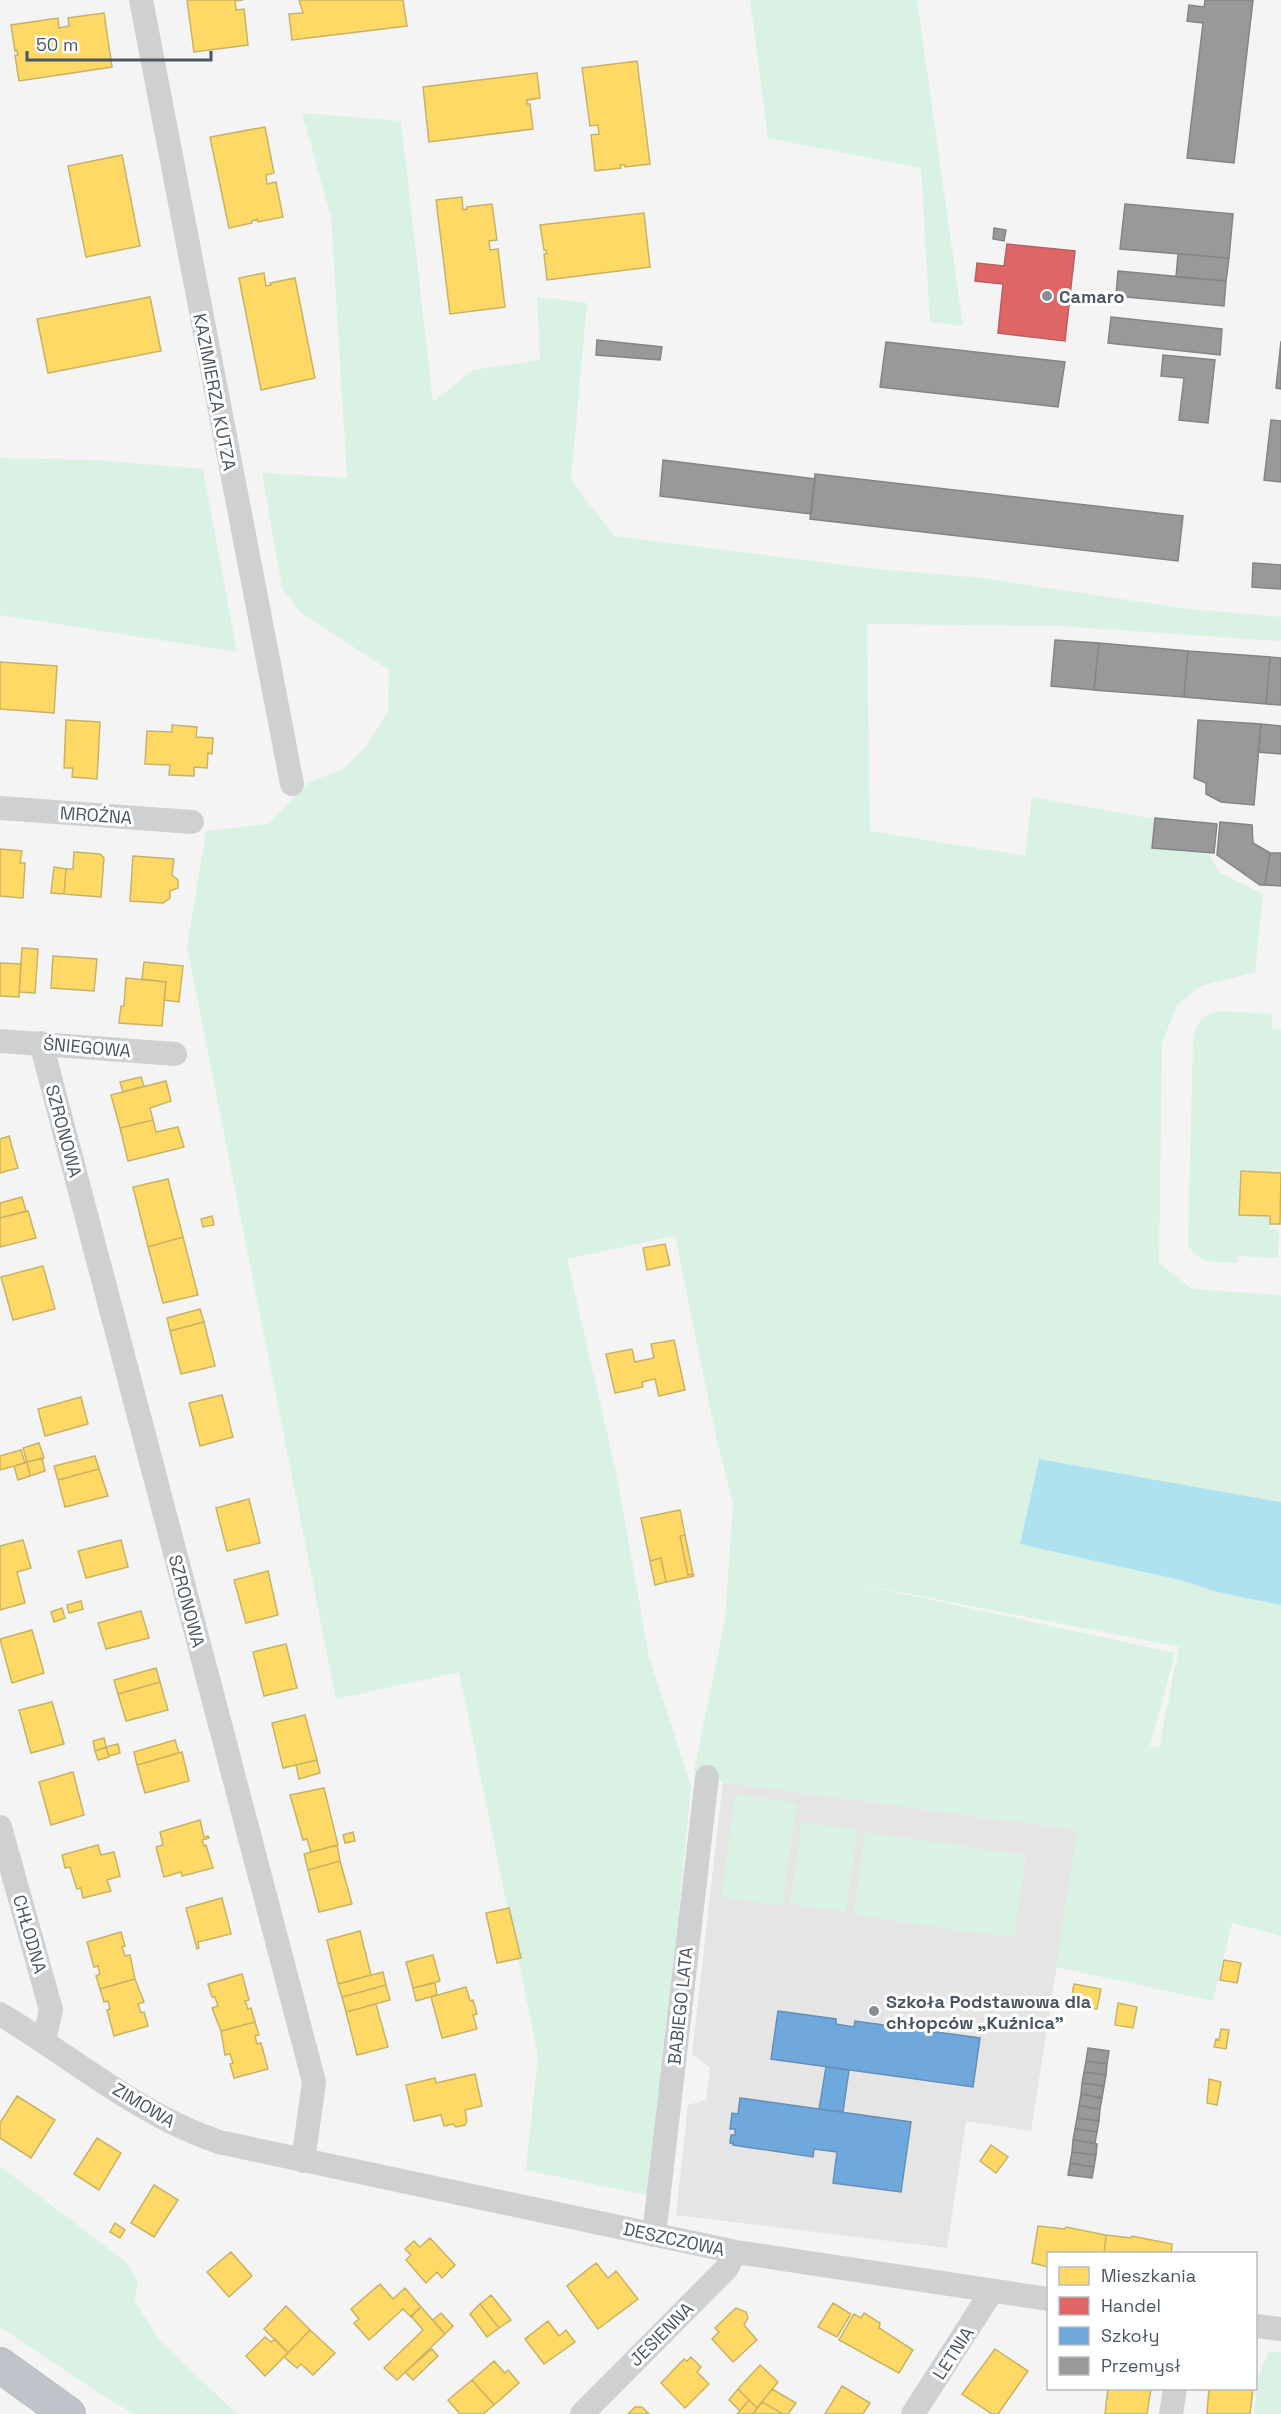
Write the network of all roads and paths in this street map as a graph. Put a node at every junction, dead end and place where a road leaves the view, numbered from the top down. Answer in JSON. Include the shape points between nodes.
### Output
{"nodes":[{"id":1,"x":141,"y":0,"type":"edge"},
{"id":2,"x":292,"y":784,"type":"dead end"},
{"id":3,"x":0,"y":808,"type":"edge"},
{"id":4,"x":192,"y":822,"type":"dead end"},
{"id":5,"x":0,"y":1041,"type":"edge"},
{"id":6,"x":41,"y":1043,"type":"junction"},
{"id":7,"x":175,"y":1054,"type":"dead end"},
{"id":8,"x":707,"y":1777,"type":"dead end"},
{"id":9,"x":0,"y":1827,"type":"edge"},
{"id":10,"x":0,"y":2014,"type":"edge"},
{"id":11,"x":44,"y":2040,"type":"junction"},
{"id":12,"x":303,"y":2161,"type":"junction"},
{"id":13,"x":654,"y":2235,"type":"junction"},
{"id":14,"x":736,"y":2252,"type":"junction"},
{"id":15,"x":992,"y":2291,"type":"junction"},
{"id":16,"x":1047,"y":2299,"type":"edge"},
{"id":17,"x":1257,"y":2326,"type":"edge"},
{"id":18,"x":1281,"y":2329,"type":"edge"},
{"id":19,"x":0,"y":2365,"type":"edge"},
{"id":20,"x":1175,"y":2390,"type":"edge"},
{"id":21,"x":42,"y":2396,"type":"junction"},
{"id":22,"x":68,"y":2414,"type":"edge"},
{"id":23,"x":84,"y":2414,"type":"edge"},
{"id":24,"x":582,"y":2414,"type":"edge"},
{"id":25,"x":913,"y":2414,"type":"edge"},
{"id":26,"x":1171,"y":2414,"type":"edge"}],
"edges":[{"from":1,"to":2,"type":"street","name":"KAZIMIERZA KUTZA"},
{"from":3,"to":4,"type":"street","name":"MROŹNA"},
{"from":5,"to":6,"type":"street","name":"ŚNIEGOWA"},
{"from":6,"to":7,"type":"street","name":"ŚNIEGOWA"},
{"from":6,"to":12,"type":"street","name":"SZRONOWA","via":[[314,2082]]},
{"from":8,"to":13,"type":"street","name":"BABIEGO LATA"},
{"from":9,"to":11,"type":"street","name":"CHŁODNA","via":[[51,2010]]},
{"from":10,"to":11,"type":"street","name":"ZIMOWA"},
{"from":11,"to":12,"type":"street","name":"ZIMOWA","via":[[140,2105],[180,2127],[219,2142]]},
{"from":12,"to":13,"type":"street","name":"DESZCZOWA"},
{"from":13,"to":14,"type":"street","name":"DESZCZOWA"},
{"from":14,"to":15,"type":"street","name":"DESZCZOWA"},
{"from":14,"to":24,"type":"street","name":"JESIENNA","via":[[726,2269]]},
{"from":15,"to":16,"type":"street","name":"DESZCZOWA"},
{"from":15,"to":25,"type":"street","name":"LETNIA"},
{"from":17,"to":18,"type":"street"},
{"from":19,"to":21,"type":"highway"},
{"from":20,"to":26,"type":"street"},
{"from":21,"to":22,"type":"highway"},
{"from":21,"to":23,"type":"highway"}]}
